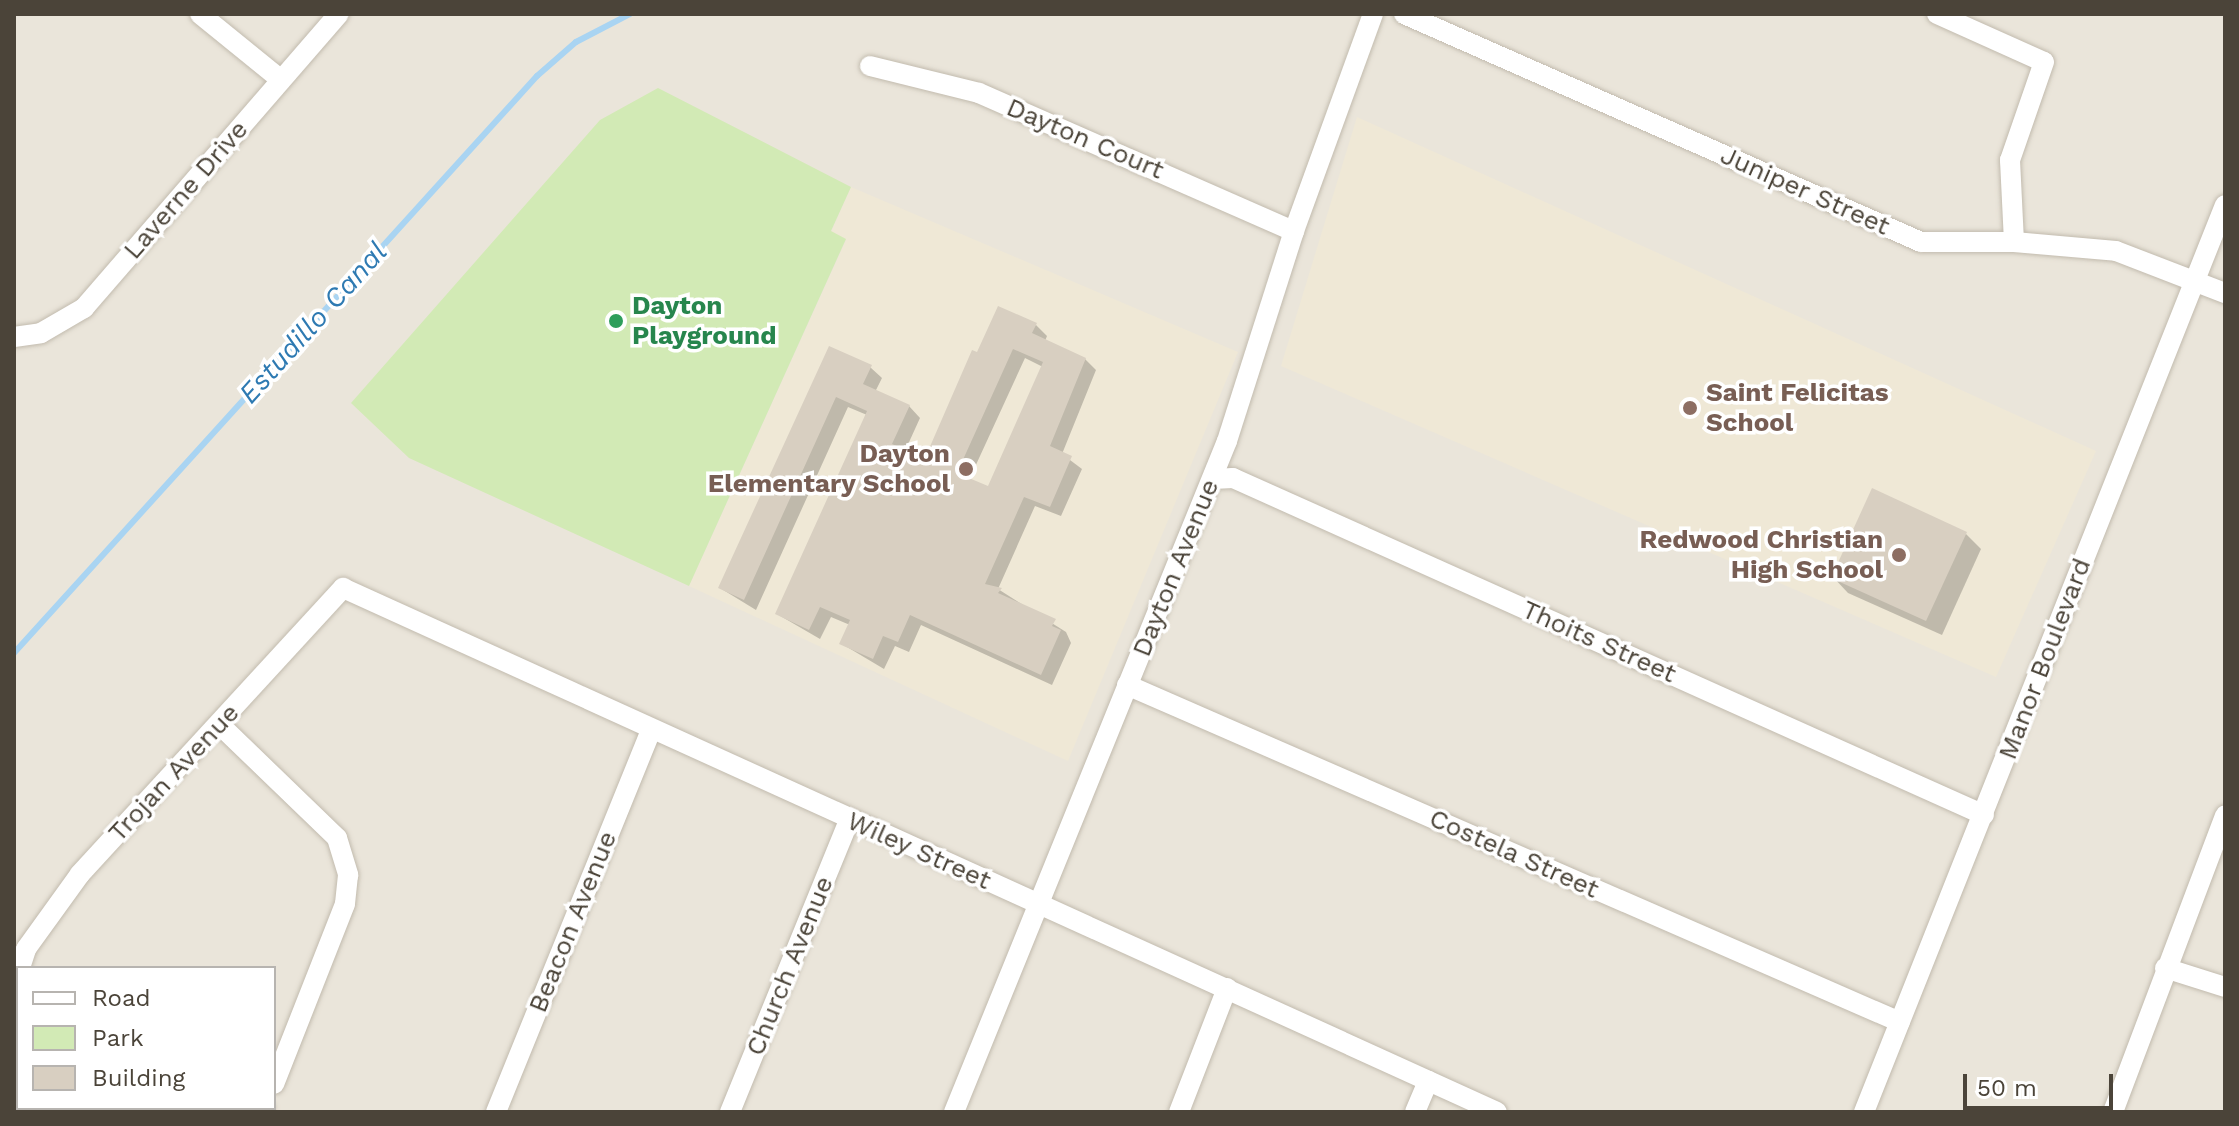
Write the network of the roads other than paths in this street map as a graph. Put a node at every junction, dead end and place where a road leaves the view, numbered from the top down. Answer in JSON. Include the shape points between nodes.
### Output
{"nodes":[{"id":1,"x":200,"y":14,"type":"edge"},
{"id":2,"x":339,"y":14,"type":"edge"},
{"id":3,"x":1373,"y":14,"type":"edge"},
{"id":4,"x":1404,"y":14,"type":"edge"},
{"id":5,"x":1937,"y":14,"type":"edge"},
{"id":6,"x":870,"y":66,"type":"dead end"},
{"id":7,"x":280,"y":79,"type":"junction"},
{"id":8,"x":2225,"y":205,"type":"edge"},
{"id":9,"x":1294,"y":231,"type":"junction"},
{"id":10,"x":2014,"y":242,"type":"junction"},
{"id":11,"x":2194,"y":281,"type":"junction"},
{"id":12,"x":2225,"y":293,"type":"edge"},
{"id":13,"x":14,"y":337,"type":"edge"},
{"id":14,"x":1213,"y":479,"type":"junction"},
{"id":15,"x":343,"y":588,"type":"joint"},
{"id":16,"x":1127,"y":685,"type":"junction"},
{"id":17,"x":219,"y":724,"type":"junction"},
{"id":18,"x":650,"y":732,"type":"junction"},
{"id":19,"x":1984,"y":815,"type":"junction"},
{"id":20,"x":2225,"y":815,"type":"edge"},
{"id":21,"x":849,"y":820,"type":"junction"},
{"id":22,"x":1039,"y":903,"type":"junction"},
{"id":23,"x":21,"y":966,"type":"edge"},
{"id":24,"x":2165,"y":968,"type":"junction"},
{"id":25,"x":2225,"y":987,"type":"edge"},
{"id":26,"x":1227,"y":988,"type":"junction"},
{"id":27,"x":1900,"y":1022,"type":"junction"},
{"id":28,"x":276,"y":1079,"type":"edge"},
{"id":29,"x":1428,"y":1081,"type":"junction"},
{"id":30,"x":496,"y":1112,"type":"edge"},
{"id":31,"x":730,"y":1112,"type":"edge"},
{"id":32,"x":954,"y":1112,"type":"edge"},
{"id":33,"x":1179,"y":1112,"type":"edge"},
{"id":34,"x":1415,"y":1112,"type":"edge"},
{"id":35,"x":1497,"y":1112,"type":"edge"},
{"id":36,"x":1864,"y":1112,"type":"edge"},
{"id":37,"x":2113,"y":1112,"type":"edge"}],
"edges":[{"from":1,"to":7,"type":"street"},
{"from":2,"to":7,"type":"street","name":"Laverne Drive"},
{"from":3,"to":9,"type":"street","name":"Dayton Avenue"},
{"from":4,"to":10,"type":"street","name":"Juniper Street","via":[[1921,242]]},
{"from":5,"to":10,"type":"street","via":[[2044,62],[2010,160]]},
{"from":6,"to":9,"type":"street","name":"Dayton Court","via":[[979,93]]},
{"from":7,"to":13,"type":"street","name":"Laverne Drive","via":[[84,308],[41,333]]},
{"from":8,"to":11,"type":"street","name":"Manor Boulevard"},
{"from":9,"to":14,"type":"street","name":"Dayton Avenue"},
{"from":10,"to":11,"type":"street","name":"Juniper Street","via":[[2116,251]]},
{"from":11,"to":12,"type":"street","name":"Juniper Street"},
{"from":11,"to":19,"type":"street","name":"Manor Boulevard"},
{"from":14,"to":16,"type":"street","name":"Dayton Avenue"},
{"from":14,"to":19,"type":"street","name":"Thoits Street","via":[[1233,478]]},
{"from":15,"to":17,"type":"street","name":"Trojan Avenue"},
{"from":15,"to":18,"type":"street","name":"Wiley Street"},
{"from":16,"to":22,"type":"street","name":"Dayton Avenue"},
{"from":16,"to":27,"type":"street","name":"Costela Street"},
{"from":17,"to":23,"type":"street","name":"Trojan Avenue","via":[[80,874],[26,949]]},
{"from":17,"to":28,"type":"street","via":[[337,838],[348,875],[345,904]]},
{"from":18,"to":21,"type":"street","name":"Wiley Street"},
{"from":18,"to":30,"type":"street","name":"Beacon Avenue"},
{"from":19,"to":27,"type":"street","name":"Manor Boulevard"},
{"from":20,"to":24,"type":"street"},
{"from":21,"to":22,"type":"street","name":"Wiley Street"},
{"from":21,"to":31,"type":"street","name":"Church Avenue"},
{"from":22,"to":26,"type":"street","name":"Wiley Street"},
{"from":22,"to":32,"type":"street","name":"Dayton Avenue"},
{"from":24,"to":25,"type":"street"},
{"from":24,"to":37,"type":"street"},
{"from":26,"to":29,"type":"street","name":"Wiley Street"},
{"from":26,"to":33,"type":"street"},
{"from":27,"to":36,"type":"street","name":"Manor Boulevard"},
{"from":29,"to":34,"type":"street"},
{"from":29,"to":35,"type":"street","name":"Wiley Street"}]}
